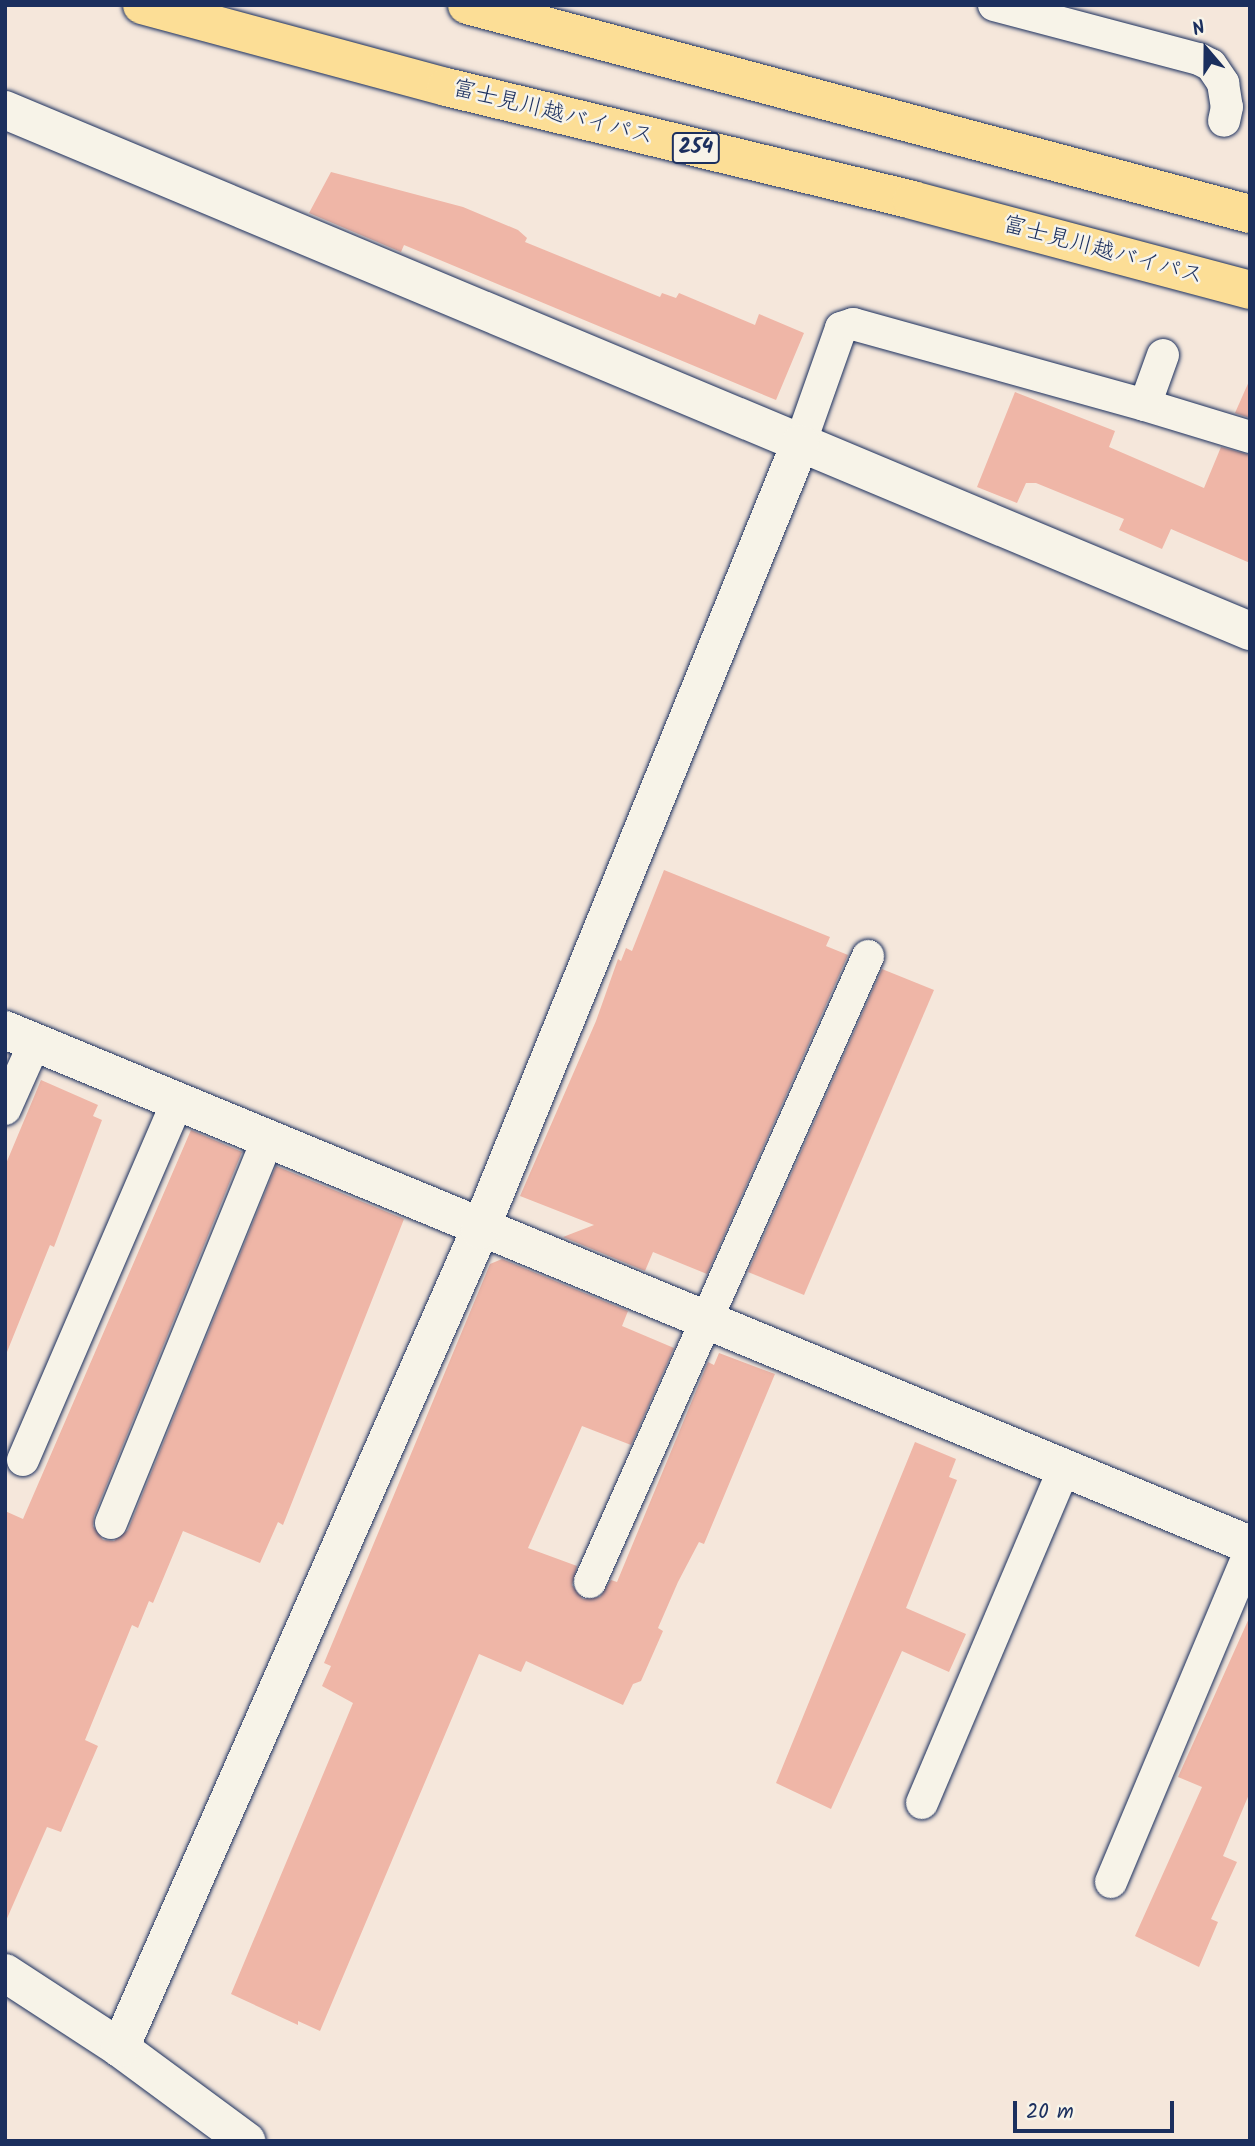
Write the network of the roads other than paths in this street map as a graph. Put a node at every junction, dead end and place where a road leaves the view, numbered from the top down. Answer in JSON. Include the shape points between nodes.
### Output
{"nodes":[{"id":1,"x":142,"y":5,"type":"edge"},
{"id":2,"x":467,"y":5,"type":"edge"},
{"id":3,"x":994,"y":5,"type":"edge"},
{"id":4,"x":5,"y":110,"type":"edge"},
{"id":5,"x":1224,"y":121,"type":"dead end"},
{"id":6,"x":1250,"y":214,"type":"edge"},
{"id":7,"x":1250,"y":289,"type":"edge"},
{"id":8,"x":1163,"y":355,"type":"dead end"},
{"id":9,"x":1145,"y":405,"type":"junction"},
{"id":10,"x":1250,"y":437,"type":"edge"},
{"id":11,"x":800,"y":444,"type":"junction"},
{"id":12,"x":1250,"y":631,"type":"edge"},
{"id":13,"x":868,"y":956,"type":"dead end"},
{"id":14,"x":20,"y":1036,"type":"edge"},
{"id":15,"x":177,"y":1101,"type":"junction"},
{"id":16,"x":5,"y":1109,"type":"edge"},
{"id":17,"x":267,"y":1140,"type":"junction"},
{"id":18,"x":480,"y":1230,"type":"junction"},
{"id":19,"x":709,"y":1321,"type":"junction"},
{"id":20,"x":23,"y":1460,"type":"dead end"},
{"id":21,"x":1064,"y":1468,"type":"junction"},
{"id":22,"x":111,"y":1523,"type":"dead end"},
{"id":23,"x":1250,"y":1545,"type":"edge"},
{"id":24,"x":1250,"y":1552,"type":"edge"},
{"id":25,"x":590,"y":1582,"type":"dead end"},
{"id":26,"x":922,"y":1803,"type":"dead end"},
{"id":27,"x":1111,"y":1882,"type":"dead end"},
{"id":28,"x":5,"y":1973,"type":"edge"},
{"id":29,"x":120,"y":2048,"type":"junction"},
{"id":30,"x":246,"y":2141,"type":"edge"}],
"edges":[{"from":1,"to":7,"type":"highway","name":"富士見川越バイパス","number":"254","via":[[446,87],[912,200]]},
{"from":2,"to":6,"type":"highway"},
{"from":3,"to":5,"type":"lane","via":[[1212,65],[1223,83]]},
{"from":4,"to":11,"type":"street"},
{"from":8,"to":9,"type":"lane"},
{"from":9,"to":10,"type":"lane"},
{"from":9,"to":11,"type":"lane","via":[[853,324],[841,328]]},
{"from":11,"to":12,"type":"street"},
{"from":11,"to":18,"type":"street"},
{"from":13,"to":19,"type":"lane"},
{"from":14,"to":15,"type":"street"},
{"from":14,"to":16,"type":"lane"},
{"from":15,"to":17,"type":"street"},
{"from":15,"to":20,"type":"lane"},
{"from":17,"to":18,"type":"street"},
{"from":17,"to":22,"type":"lane"},
{"from":18,"to":19,"type":"street"},
{"from":18,"to":29,"type":"street"},
{"from":19,"to":21,"type":"street"},
{"from":19,"to":25,"type":"lane"},
{"from":21,"to":23,"type":"street"},
{"from":21,"to":26,"type":"lane"},
{"from":24,"to":27,"type":"lane"},
{"from":28,"to":29,"type":"street"},
{"from":29,"to":30,"type":"street"}]}
